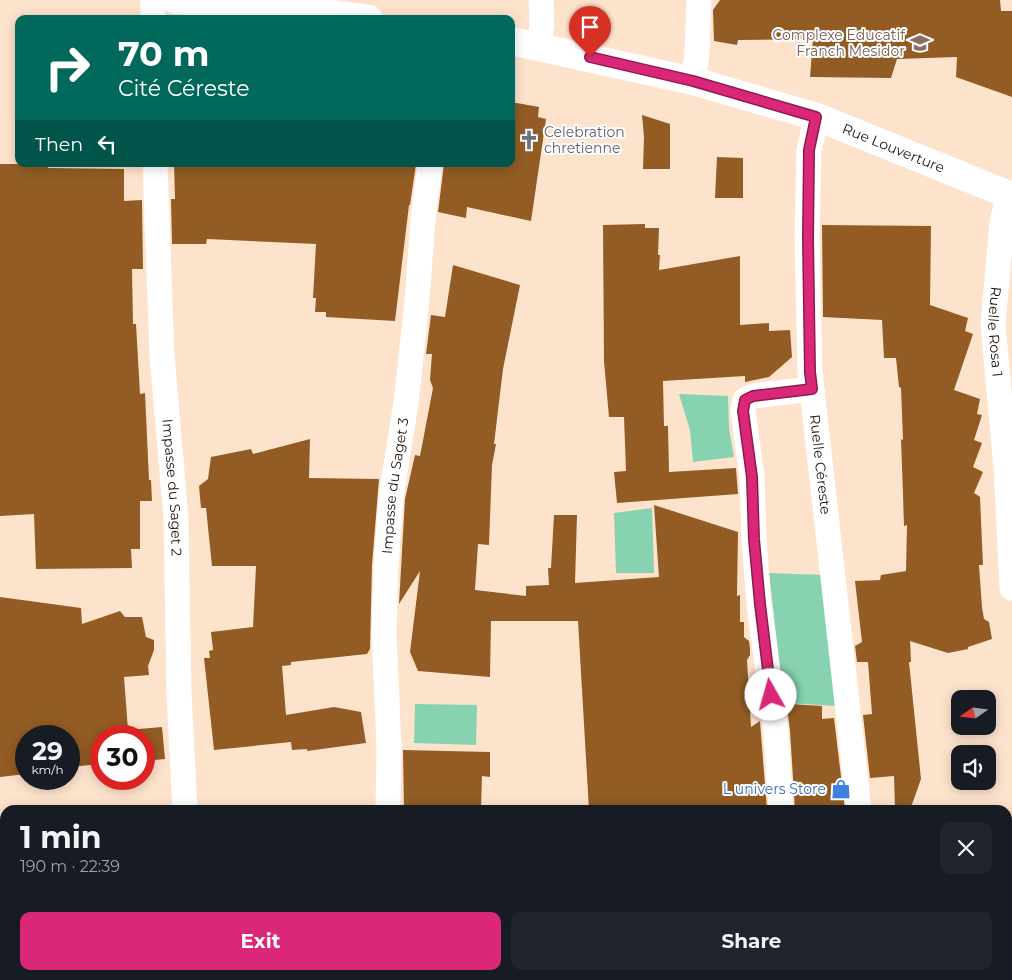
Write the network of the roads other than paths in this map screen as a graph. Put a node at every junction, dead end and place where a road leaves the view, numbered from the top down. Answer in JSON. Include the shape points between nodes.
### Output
{"nodes":[{"id":1,"x":153,"y":0,"type":"edge"},
{"id":2,"x":175,"y":0,"type":"edge"},
{"id":3,"x":541,"y":0,"type":"edge"},
{"id":4,"x":699,"y":0,"type":"edge"},
{"id":5,"x":153,"y":15,"type":"edge"},
{"id":6,"x":339,"y":15,"type":"edge"},
{"id":7,"x":515,"y":41,"type":"edge"},
{"id":8,"x":539,"y":46,"type":"junction"},
{"id":9,"x":693,"y":81,"type":"junction"},
{"id":10,"x":816,"y":117,"type":"junction"},
{"id":11,"x":155,"y":167,"type":"edge"},
{"id":12,"x":430,"y":167,"type":"edge"},
{"id":13,"x":1011,"y":196,"type":"edge"},
{"id":14,"x":812,"y":389,"type":"junction"},
{"id":15,"x":1012,"y":588,"type":"edge"},
{"id":16,"x":185,"y":805,"type":"edge"},
{"id":17,"x":388,"y":805,"type":"edge"},
{"id":18,"x":781,"y":805,"type":"edge"},
{"id":19,"x":859,"y":805,"type":"edge"}],
"edges":[{"from":1,"to":5,"type":"street"},
{"from":2,"to":6,"type":"main road"},
{"from":3,"to":8,"type":"street"},
{"from":4,"to":9,"type":"street"},
{"from":7,"to":8,"type":"main road","name":"Rue Louverture"},
{"from":8,"to":9,"type":"main road","name":"Rue Louverture"},
{"from":9,"to":10,"type":"main road","name":"Rue Louverture"},
{"from":10,"to":13,"type":"main road","name":"Rue Louverture"},
{"from":10,"to":14,"type":"street","name":"Ruelle Céreste","via":[[808,170]]},
{"from":11,"to":16,"type":"street","name":"Impasse du Saget 2","via":[[162,356],[176,518]]},
{"from":12,"to":17,"type":"street","name":"Impasse du Saget 3","via":[[406,403],[391,497],[386,556],[384,632]]},
{"from":13,"to":15,"type":"street","name":"Ruelle Rosa 1","via":[[1002,222],[994,324]]},
{"from":14,"to":18,"type":"street","via":[[753,396],[745,400],[743,411],[752,477],[754,539],[776,732]]},
{"from":14,"to":19,"type":"street","name":"Ruelle Céreste"}]}
